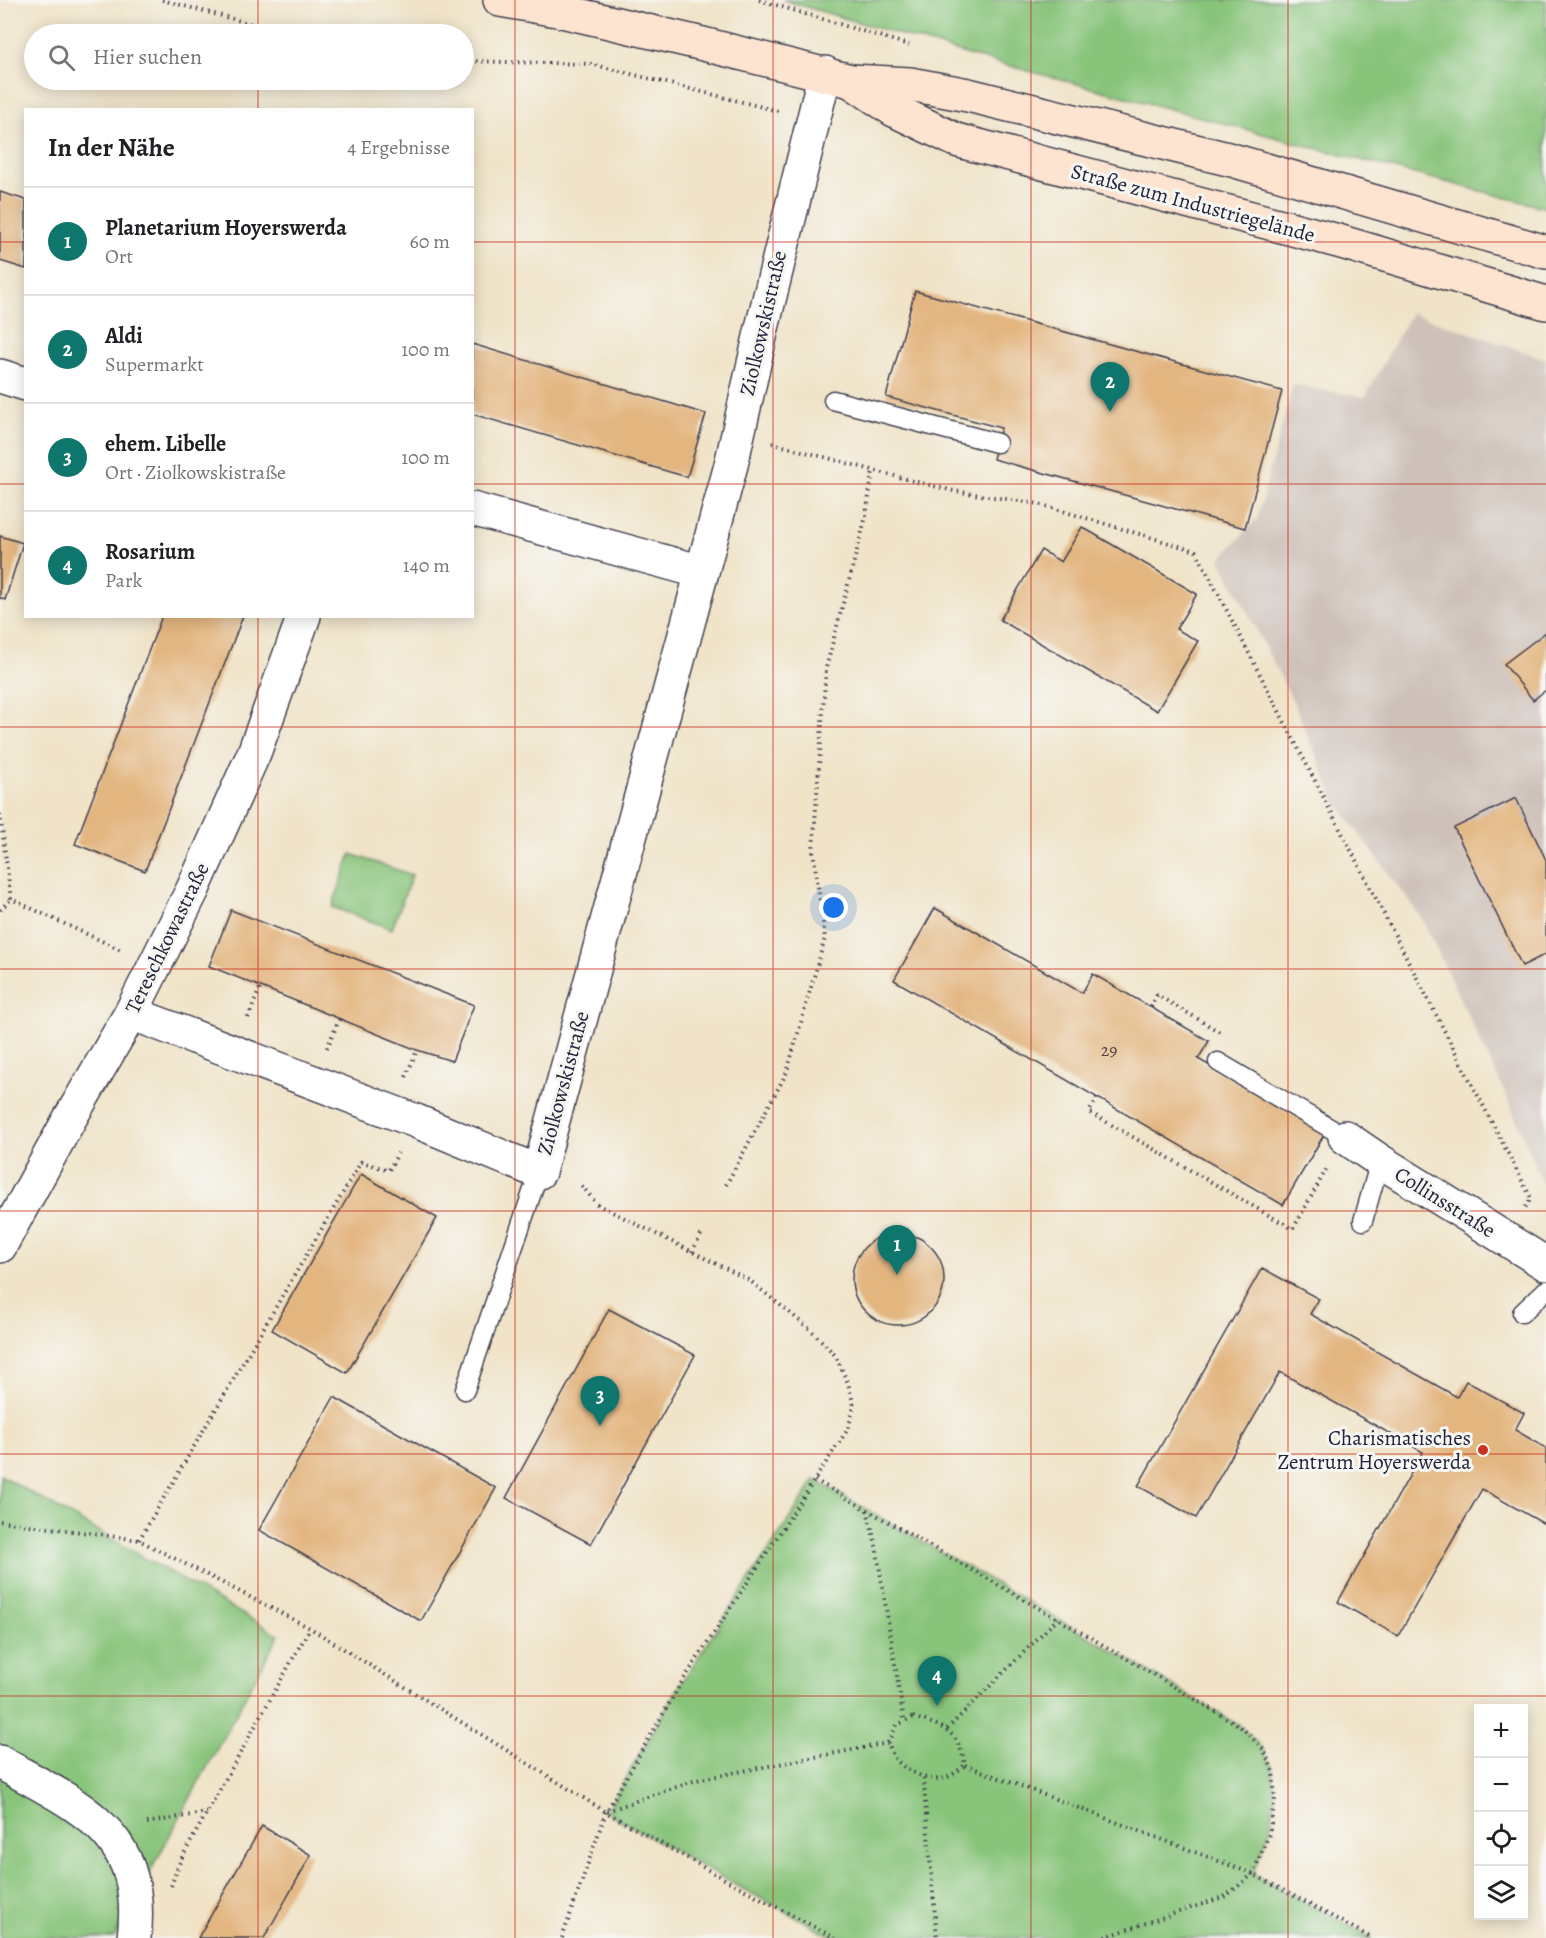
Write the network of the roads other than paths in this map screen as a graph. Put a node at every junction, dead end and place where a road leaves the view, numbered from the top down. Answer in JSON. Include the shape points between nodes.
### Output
{"nodes":[{"id":1,"x":500,"y":0,"type":"edge"},
{"id":2,"x":838,"y":77,"type":"junction"},
{"id":3,"x":1546,"y":252,"type":"edge"},
{"id":4,"x":1546,"y":303,"type":"edge"},
{"id":5,"x":0,"y":376,"type":"edge"},
{"id":6,"x":24,"y":383,"type":"edge"},
{"id":7,"x":833,"y":400,"type":"dead end"},
{"id":8,"x":997,"y":443,"type":"dead end"},
{"id":9,"x":474,"y":510,"type":"edge"},
{"id":10,"x":702,"y":572,"type":"junction"},
{"id":11,"x":303,"y":618,"type":"edge"},
{"id":12,"x":131,"y":1013,"type":"junction"},
{"id":13,"x":1218,"y":1062,"type":"road end"},
{"id":14,"x":1345,"y":1137,"type":"joint"},
{"id":15,"x":1380,"y":1161,"type":"junction"},
{"id":16,"x":539,"y":1172,"type":"junction"},
{"id":17,"x":1363,"y":1221,"type":"dead end"},
{"id":18,"x":0,"y":1246,"type":"edge"},
{"id":19,"x":1546,"y":1264,"type":"edge"},
{"id":20,"x":1546,"y":1290,"type":"edge"},
{"id":21,"x":1522,"y":1313,"type":"dead end"},
{"id":22,"x":465,"y":1390,"type":"dead end"},
{"id":23,"x":0,"y":1762,"type":"edge"},
{"id":24,"x":134,"y":1938,"type":"edge"}],
"edges":[{"from":1,"to":2,"type":"main road","name":"Straße zum Industriegelände"},
{"from":2,"to":3,"type":"main road","name":"Straße zum Industriegelände","via":[[968,95],[1232,160]]},
{"from":2,"to":4,"type":"main road","name":"Straße zum Industriegelände","via":[[956,140],[1338,241]]},
{"from":2,"to":10,"type":"street","name":"Ziolkowskistraße","via":[[772,283]]},
{"from":5,"to":6,"type":"street"},
{"from":7,"to":8,"type":"lane"},
{"from":9,"to":10,"type":"street"},
{"from":10,"to":16,"type":"street","name":"Ziolkowskistraße"},
{"from":11,"to":12,"type":"street","name":"Tereschkowastraße","via":[[254,753],[193,889]]},
{"from":12,"to":16,"type":"street","name":"Ziolkowskistraße"},
{"from":12,"to":18,"type":"street","name":"Tereschkowastraße"},
{"from":13,"to":14,"type":"lane"},
{"from":14,"to":15,"type":"street","name":"Collinsstraße"},
{"from":15,"to":17,"type":"lane"},
{"from":15,"to":19,"type":"street","name":"Collinsstraße"},
{"from":16,"to":22,"type":"lane"},
{"from":20,"to":21,"type":"lane"},
{"from":23,"to":24,"type":"street","via":[[81,1808],[110,1835],[126,1858],[132,1879],[136,1904]]}]}
